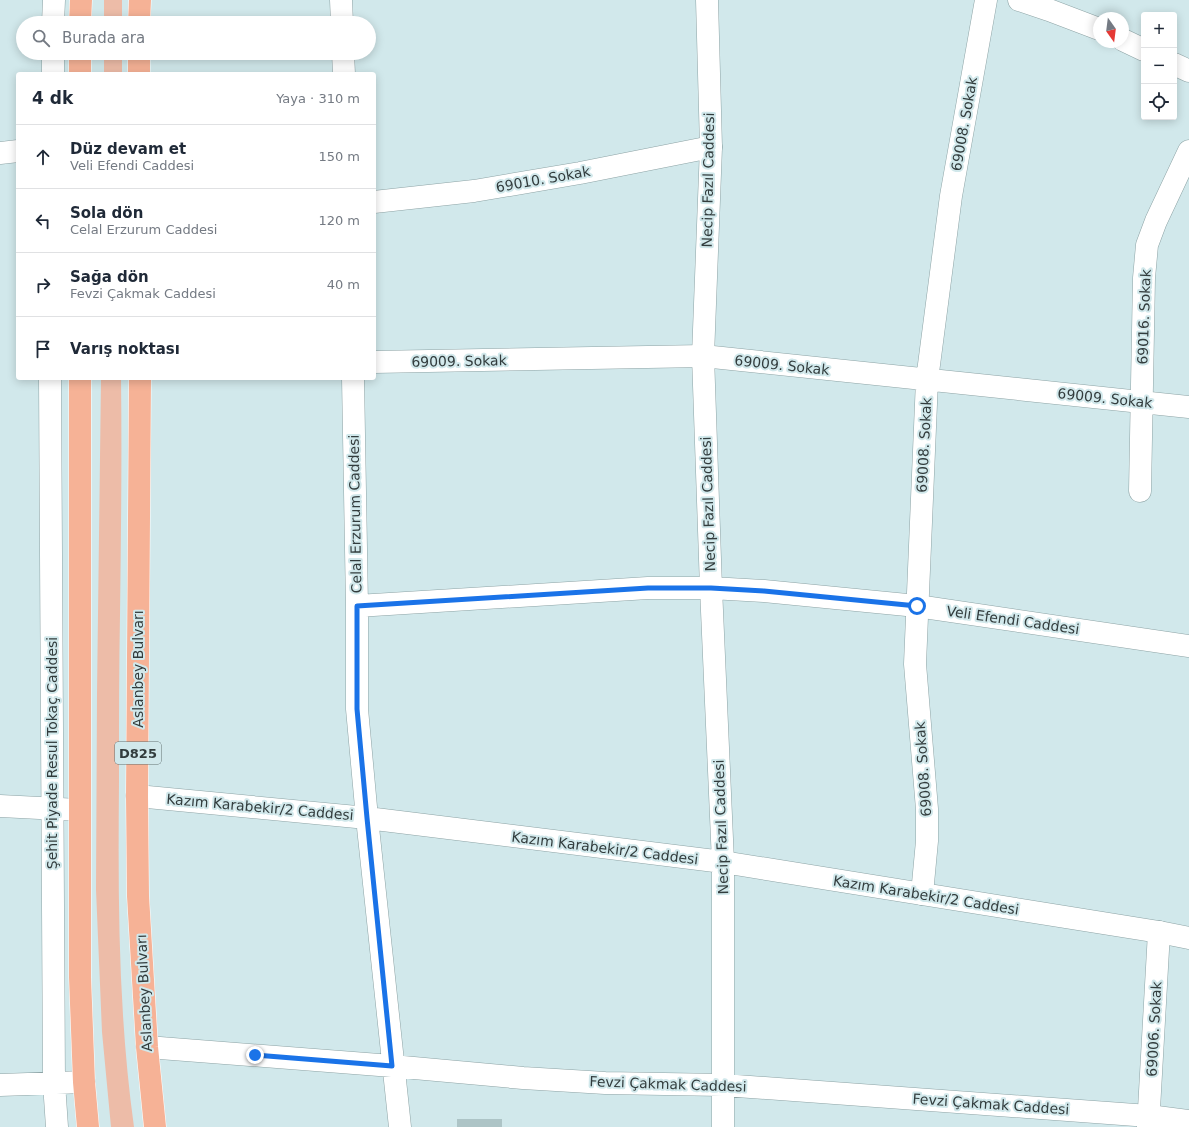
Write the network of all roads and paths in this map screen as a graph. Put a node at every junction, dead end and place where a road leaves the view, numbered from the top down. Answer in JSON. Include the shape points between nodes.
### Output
{"nodes":[{"id":1,"x":54,"y":0,"type":"edge"},
{"id":2,"x":81,"y":0,"type":"edge"},
{"id":3,"x":140,"y":0,"type":"edge"},
{"id":4,"x":341,"y":0,"type":"edge"},
{"id":5,"x":707,"y":0,"type":"edge"},
{"id":6,"x":986,"y":0,"type":"edge"},
{"id":7,"x":1020,"y":0,"type":"edge"},
{"id":8,"x":54,"y":16,"type":"edge"},
{"id":9,"x":80,"y":16,"type":"edge"},
{"id":10,"x":139,"y":16,"type":"edge"},
{"id":11,"x":342,"y":16,"type":"edge"},
{"id":12,"x":1093,"y":27,"type":"edge"},
{"id":13,"x":1129,"y":43,"type":"edge"},
{"id":14,"x":1141,"y":49,"type":"edge"},
{"id":15,"x":53,"y":60,"type":"edge"},
{"id":16,"x":80,"y":60,"type":"edge"},
{"id":17,"x":138,"y":60,"type":"edge"},
{"id":18,"x":343,"y":60,"type":"edge"},
{"id":19,"x":1177,"y":65,"type":"edge"},
{"id":20,"x":1189,"y":71,"type":"edge"},
{"id":21,"x":53,"y":72,"type":"edge"},
{"id":22,"x":80,"y":72,"type":"edge"},
{"id":23,"x":139,"y":72,"type":"edge"},
{"id":24,"x":344,"y":72,"type":"edge"},
{"id":25,"x":710,"y":147,"type":"junction"},
{"id":26,"x":16,"y":151,"type":"edge"},
{"id":27,"x":1189,"y":151,"type":"edge"},
{"id":28,"x":0,"y":153,"type":"edge"},
{"id":29,"x":376,"y":202,"type":"edge"},
{"id":30,"x":703,"y":356,"type":"junction"},
{"id":31,"x":376,"y":362,"type":"edge"},
{"id":32,"x":50,"y":380,"type":"edge"},
{"id":33,"x":80,"y":380,"type":"edge"},
{"id":34,"x":140,"y":380,"type":"edge"},
{"id":35,"x":353,"y":380,"type":"edge"},
{"id":36,"x":927,"y":380,"type":"junction"},
{"id":37,"x":1142,"y":401,"type":"junction"},
{"id":38,"x":1189,"y":407,"type":"edge"},
{"id":39,"x":1140,"y":491,"type":"dead end"},
{"id":40,"x":711,"y":588,"type":"junction"},
{"id":41,"x":357,"y":606,"type":"junction"},
{"id":42,"x":917,"y":606,"type":"junction"},
{"id":43,"x":1189,"y":646,"type":"edge"},
{"id":44,"x":137,"y":796,"type":"junction"},
{"id":45,"x":0,"y":806,"type":"edge"},
{"id":46,"x":53,"y":808,"type":"junction"},
{"id":47,"x":79,"y":810,"type":"junction"},
{"id":48,"x":367,"y":818,"type":"junction"},
{"id":49,"x":723,"y":862,"type":"junction"},
{"id":50,"x":922,"y":894,"type":"junction"},
{"id":51,"x":1159,"y":932,"type":"junction"},
{"id":52,"x":1189,"y":938,"type":"edge"},
{"id":53,"x":147,"y":1047,"type":"junction"},
{"id":54,"x":392,"y":1066,"type":"junction"},
{"id":55,"x":84,"y":1082,"type":"junction"},
{"id":56,"x":54,"y":1083,"type":"junction"},
{"id":57,"x":0,"y":1085,"type":"edge"},
{"id":58,"x":723,"y":1085,"type":"junction"},
{"id":59,"x":1149,"y":1121,"type":"edge"},
{"id":60,"x":1189,"y":1121,"type":"edge"},
{"id":61,"x":57,"y":1127,"type":"edge"},
{"id":62,"x":88,"y":1127,"type":"edge"},
{"id":63,"x":154,"y":1127,"type":"edge"},
{"id":64,"x":400,"y":1127,"type":"edge"},
{"id":65,"x":723,"y":1127,"type":"edge"}],
"edges":[{"from":1,"to":8,"type":"street"},
{"from":2,"to":9,"type":"highway"},
{"from":3,"to":10,"type":"highway"},
{"from":4,"to":11,"type":"street"},
{"from":5,"to":25,"type":"street","name":"Necip Fazıl Caddesi"},
{"from":6,"to":36,"type":"street","name":"69008. Sokak","via":[[951,196]]},
{"from":7,"to":12,"type":"street"},
{"from":13,"to":14,"type":"street"},
{"from":15,"to":21,"type":"street"},
{"from":16,"to":22,"type":"highway"},
{"from":17,"to":23,"type":"highway"},
{"from":18,"to":24,"type":"street"},
{"from":19,"to":20,"type":"street"},
{"from":25,"to":29,"type":"street","name":"69010. Sokak","via":[[580,173],[482,189]]},
{"from":25,"to":30,"type":"street","name":"Necip Fazıl Caddesi"},
{"from":26,"to":28,"type":"street"},
{"from":27,"to":37,"type":"street","name":"69016. Sokak","via":[[1147,245]]},
{"from":30,"to":31,"type":"street","name":"69009. Sokak"},
{"from":30,"to":36,"type":"street","name":"69009. Sokak"},
{"from":30,"to":40,"type":"street","name":"Necip Fazıl Caddesi"},
{"from":32,"to":46,"type":"street","name":"Şehit Piyade Resul Tokaç Caddesi"},
{"from":33,"to":47,"type":"highway"},
{"from":34,"to":44,"type":"highway","name":"Aslanbey Bulvarı","number":"D825"},
{"from":35,"to":41,"type":"street","name":"Celal Erzurum Caddesi"},
{"from":36,"to":37,"type":"street","name":"69009. Sokak"},
{"from":36,"to":42,"type":"street","name":"69008. Sokak"},
{"from":37,"to":38,"type":"street","name":"69009. Sokak"},
{"from":37,"to":39,"type":"street","name":"69016. Sokak"},
{"from":40,"to":41,"type":"street","name":"Veli Efendi Caddesi","via":[[648,588]]},
{"from":40,"to":42,"type":"street","name":"Veli Efendi Caddesi"},
{"from":40,"to":49,"type":"street","name":"Necip Fazıl Caddesi"},
{"from":41,"to":48,"type":"street","name":"Celal Erzurum Caddesi","via":[[357,709]]},
{"from":42,"to":43,"type":"street","name":"Veli Efendi Caddesi"},
{"from":42,"to":50,"type":"street","name":"69008. Sokak","via":[[915,664],[927,809]]},
{"from":44,"to":48,"type":"street","name":"Kazım Karabekir/2 Caddesi"},
{"from":44,"to":53,"type":"highway","name":"Aslanbey Bulvarı","number":"D825","via":[[138,896]]},
{"from":45,"to":46,"type":"street"},
{"from":46,"to":47,"type":"street"},
{"from":46,"to":56,"type":"street","name":"Şehit Piyade Resul Tokaç Caddesi"},
{"from":47,"to":55,"type":"highway","via":[[80,977]]},
{"from":48,"to":49,"type":"street","name":"Kazım Karabekir/2 Caddesi"},
{"from":48,"to":54,"type":"street","name":"Celal Erzurum Caddesi"},
{"from":49,"to":50,"type":"street","name":"Kazım Karabekir/2 Caddesi"},
{"from":49,"to":58,"type":"street","name":"Necip Fazıl Caddesi"},
{"from":50,"to":51,"type":"street","name":"Kazım Karabekir/2 Caddesi"},
{"from":51,"to":52,"type":"street","name":"Kazım Karabekir/2 Caddesi"},
{"from":51,"to":59,"type":"street","name":"69006. Sokak"},
{"from":53,"to":54,"type":"street","name":"Fevzi Çakmak Caddesi"},
{"from":53,"to":63,"type":"highway","name":"Aslanbey Bulvarı","number":"D825"},
{"from":54,"to":58,"type":"street","name":"Fevzi Çakmak Caddesi","via":[[604,1083]]},
{"from":54,"to":64,"type":"street","name":"Celal Erzurum Caddesi"},
{"from":55,"to":56,"type":"street"},
{"from":55,"to":62,"type":"highway"},
{"from":56,"to":57,"type":"street"},
{"from":56,"to":61,"type":"street","name":"Şehit Piyade Resul Tokaç Caddesi"},
{"from":58,"to":59,"type":"street","name":"Fevzi Çakmak Caddesi"},
{"from":58,"to":65,"type":"street","name":"Necip Fazıl Caddesi"},
{"from":59,"to":60,"type":"street","name":"Fevzi Çakmak Caddesi"}]}
